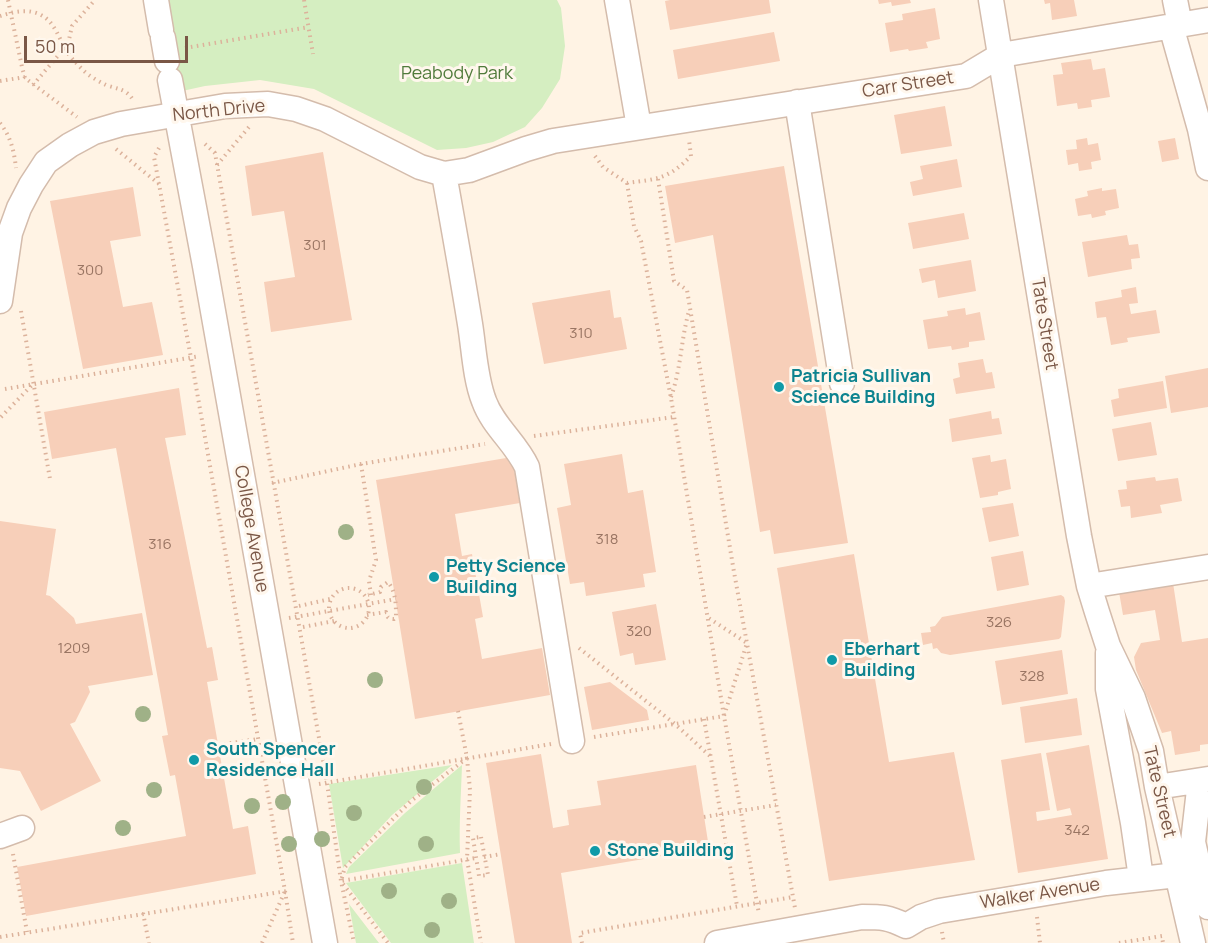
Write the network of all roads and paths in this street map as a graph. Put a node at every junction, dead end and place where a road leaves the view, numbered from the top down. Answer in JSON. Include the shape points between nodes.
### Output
{"nodes":[{"id":1,"x":8,"y":0,"type":"edge"},
{"id":2,"x":95,"y":0,"type":"edge"},
{"id":3,"x":156,"y":0,"type":"edge"},
{"id":4,"x":304,"y":0,"type":"edge"},
{"id":5,"x":617,"y":0,"type":"edge"},
{"id":6,"x":991,"y":0,"type":"edge"},
{"id":7,"x":1175,"y":0,"type":"edge"},
{"id":8,"x":10,"y":13,"type":"junction"},
{"id":9,"x":0,"y":16,"type":"edge"},
{"id":10,"x":1208,"y":20,"type":"edge"},
{"id":11,"x":1176,"y":25,"type":"junction"},
{"id":12,"x":309,"y":27,"type":"junction"},
{"id":13,"x":65,"y":48,"type":"junction"},
{"id":14,"x":165,"y":52,"type":"junction"},
{"id":15,"x":314,"y":54,"type":"dead end"},
{"id":16,"x":1001,"y":55,"type":"junction"},
{"id":17,"x":25,"y":77,"type":"junction"},
{"id":18,"x":0,"y":81,"type":"edge"},
{"id":19,"x":33,"y":84,"type":"junction"},
{"id":20,"x":797,"y":102,"type":"junction"},
{"id":21,"x":135,"y":104,"type":"dead end"},
{"id":22,"x":268,"y":104,"type":"junction"},
{"id":23,"x":177,"y":114,"type":"junction"},
{"id":24,"x":78,"y":118,"type":"dead end"},
{"id":25,"x":687,"y":120,"type":"junction"},
{"id":26,"x":0,"y":123,"type":"edge"},
{"id":27,"x":639,"y":127,"type":"junction"},
{"id":28,"x":589,"y":135,"type":"junction"},
{"id":29,"x":201,"y":139,"type":"dead end"},
{"id":30,"x":160,"y":147,"type":"dead end"},
{"id":31,"x":115,"y":149,"type":"dead end"},
{"id":32,"x":217,"y":165,"type":"junction"},
{"id":33,"x":1208,"y":168,"type":"edge"},
{"id":34,"x":16,"y":172,"type":"dead end"},
{"id":35,"x":444,"y":174,"type":"junction"},
{"id":36,"x":658,"y":179,"type":"junction"},
{"id":37,"x":627,"y":183,"type":"junction"},
{"id":38,"x":159,"y":185,"type":"junction"},
{"id":39,"x":10,"y":302,"type":"edge"},
{"id":40,"x":690,"y":308,"type":"junction"},
{"id":41,"x":249,"y":347,"type":"junction"},
{"id":42,"x":220,"y":353,"type":"junction"},
{"id":43,"x":191,"y":358,"type":"junction"},
{"id":44,"x":842,"y":383,"type":"dead end"},
{"id":45,"x":33,"y":384,"type":"junction"},
{"id":46,"x":5,"y":389,"type":"dead end"},
{"id":47,"x":671,"y":398,"type":"junction"},
{"id":48,"x":1,"y":417,"type":"edge"},
{"id":49,"x":674,"y":417,"type":"junction"},
{"id":50,"x":510,"y":440,"type":"junction"},
{"id":51,"x":361,"y":464,"type":"junction"},
{"id":52,"x":51,"y":479,"type":"dead end"},
{"id":53,"x":273,"y":482,"type":"junction"},
{"id":54,"x":244,"y":489,"type":"junction"},
{"id":55,"x":215,"y":493,"type":"junction"},
{"id":56,"x":1208,"y":567,"type":"edge"},
{"id":57,"x":1089,"y":586,"type":"junction"},
{"id":58,"x":371,"y":594,"type":"junction"},
{"id":59,"x":365,"y":596,"type":"junction"},
{"id":60,"x":331,"y":599,"type":"junction"},
{"id":61,"x":396,"y":599,"type":"junction"},
{"id":62,"x":299,"y":606,"type":"dead end"},
{"id":63,"x":367,"y":615,"type":"junction"},
{"id":64,"x":301,"y":616,"type":"dead end"},
{"id":65,"x":707,"y":617,"type":"junction"},
{"id":66,"x":334,"y":621,"type":"junction"},
{"id":67,"x":553,"y":626,"type":"junction"},
{"id":68,"x":303,"y":627,"type":"dead end"},
{"id":69,"x":747,"y":643,"type":"junction"},
{"id":70,"x":1108,"y":646,"type":"junction"},
{"id":71,"x":458,"y":711,"type":"dead end"},
{"id":72,"x":724,"y":716,"type":"junction"},
{"id":73,"x":704,"y":719,"type":"junction"},
{"id":74,"x":675,"y":724,"type":"junction"},
{"id":75,"x":258,"y":739,"type":"junction"},
{"id":76,"x":572,"y":741,"type":"junction"},
{"id":77,"x":218,"y":746,"type":"dead end"},
{"id":78,"x":710,"y":756,"type":"junction"},
{"id":79,"x":467,"y":758,"type":"junction"},
{"id":80,"x":1204,"y":780,"type":"edge"},
{"id":81,"x":327,"y":783,"type":"junction"},
{"id":82,"x":1157,"y":786,"type":"junction"},
{"id":83,"x":297,"y":788,"type":"junction"},
{"id":84,"x":267,"y":792,"type":"junction"},
{"id":85,"x":776,"y":805,"type":"junction"},
{"id":86,"x":742,"y":811,"type":"junction"},
{"id":87,"x":721,"y":815,"type":"junction"},
{"id":88,"x":704,"y":818,"type":"dead end"},
{"id":89,"x":10,"y":832,"type":"edge"},
{"id":90,"x":501,"y":854,"type":"dead end"},
{"id":91,"x":484,"y":857,"type":"junction"},
{"id":92,"x":476,"y":858,"type":"junction"},
{"id":93,"x":467,"y":859,"type":"junction"},
{"id":94,"x":1177,"y":875,"type":"junction"},
{"id":95,"x":1141,"y":878,"type":"junction"},
{"id":96,"x":340,"y":881,"type":"junction"},
{"id":97,"x":315,"y":886,"type":"junction"},
{"id":98,"x":285,"y":891,"type":"junction"},
{"id":99,"x":793,"y":897,"type":"junction"},
{"id":100,"x":757,"y":903,"type":"junction"},
{"id":101,"x":737,"y":906,"type":"junction"},
{"id":102,"x":1208,"y":907,"type":"edge"},
{"id":103,"x":143,"y":913,"type":"junction"},
{"id":104,"x":799,"y":929,"type":"junction"},
{"id":105,"x":27,"y":933,"type":"junction"},
{"id":106,"x":763,"y":935,"type":"junction"},
{"id":107,"x":0,"y":938,"type":"edge"},
{"id":108,"x":149,"y":943,"type":"edge"},
{"id":109,"x":262,"y":943,"type":"edge"},
{"id":110,"x":293,"y":943,"type":"edge"},
{"id":111,"x":325,"y":943,"type":"edge"},
{"id":112,"x":354,"y":943,"type":"edge"},
{"id":113,"x":388,"y":943,"type":"edge"},
{"id":114,"x":481,"y":943,"type":"edge"},
{"id":115,"x":582,"y":943,"type":"edge"},
{"id":116,"x":717,"y":943,"type":"edge"},
{"id":117,"x":1119,"y":943,"type":"edge"},
{"id":118,"x":1163,"y":943,"type":"edge"},
{"id":119,"x":1193,"y":943,"type":"edge"}],
"edges":[{"from":1,"to":8,"type":"path"},
{"from":2,"to":13,"type":"path","via":[[72,26]]},
{"from":3,"to":14,"type":"street","name":"College Avenue"},
{"from":4,"to":12,"type":"path"},
{"from":5,"to":27,"type":"street"},
{"from":6,"to":16,"type":"street","name":"Tate Street"},
{"from":7,"to":11,"type":"street"},
{"from":8,"to":9,"type":"path"},
{"from":8,"to":13,"type":"path","via":[[39,14],[53,25]]},
{"from":8,"to":17,"type":"path"},
{"from":10,"to":11,"type":"street","name":"Carr Street"},
{"from":11,"to":16,"type":"street","name":"Carr Street"},
{"from":11,"to":33,"type":"street"},
{"from":12,"to":14,"type":"path"},
{"from":12,"to":15,"type":"path"},
{"from":13,"to":19,"type":"path"},
{"from":13,"to":21,"type":"path","via":[[85,72],[128,93]]},
{"from":14,"to":23,"type":"street","name":"College Avenue"},
{"from":16,"to":20,"type":"street","name":"Carr Street","via":[[966,76]]},
{"from":16,"to":57,"type":"street","name":"Tate Street"},
{"from":17,"to":18,"type":"path"},
{"from":17,"to":19,"type":"path"},
{"from":19,"to":24,"type":"path"},
{"from":20,"to":25,"type":"street","name":"Carr Street"},
{"from":20,"to":44,"type":"street"},
{"from":22,"to":23,"type":"street","name":"North Drive"},
{"from":22,"to":32,"type":"path"},
{"from":22,"to":35,"type":"street","name":"North Drive","via":[[325,119],[420,167]]},
{"from":23,"to":39,"type":"street","name":"North Drive","via":[[94,132],[46,162],[30,184],[10,233]]},
{"from":23,"to":42,"type":"street","name":"College Avenue"},
{"from":25,"to":27,"type":"street","name":"Carr Street"},
{"from":25,"to":36,"type":"path","via":[[691,156],[678,169]]},
{"from":26,"to":34,"type":"path","via":[[12,146]]},
{"from":27,"to":28,"type":"street","name":"North Drive"},
{"from":28,"to":35,"type":"street","name":"North Drive","via":[[526,148],[469,170]]},
{"from":28,"to":37,"type":"path","via":[[603,166]]},
{"from":29,"to":32,"type":"path","via":[[214,153]]},
{"from":30,"to":38,"type":"path","via":[[154,157]]},
{"from":31,"to":38,"type":"path"},
{"from":32,"to":41,"type":"path"},
{"from":35,"to":50,"type":"street","via":[[480,386],[492,416]]},
{"from":36,"to":37,"type":"path"},
{"from":36,"to":40,"type":"path","via":[[674,281],[687,290]]},
{"from":37,"to":47,"type":"path"},
{"from":38,"to":43,"type":"path"},
{"from":39,"to":45,"type":"path"},
{"from":40,"to":47,"type":"path"},
{"from":40,"to":69,"type":"path"},
{"from":41,"to":42,"type":"path"},
{"from":41,"to":53,"type":"path"},
{"from":42,"to":43,"type":"path"},
{"from":42,"to":54,"type":"street","name":"College Avenue"},
{"from":43,"to":45,"type":"path"},
{"from":43,"to":55,"type":"path"},
{"from":45,"to":46,"type":"path"},
{"from":45,"to":48,"type":"path"},
{"from":45,"to":52,"type":"path"},
{"from":47,"to":49,"type":"path"},
{"from":49,"to":50,"type":"path"},
{"from":49,"to":65,"type":"path"},
{"from":50,"to":51,"type":"path"},
{"from":50,"to":67,"type":"street","via":[[527,466]]},
{"from":51,"to":53,"type":"path"},
{"from":51,"to":58,"type":"path","via":[[376,560],[369,581]]},
{"from":53,"to":54,"type":"path"},
{"from":53,"to":81,"type":"path"},
{"from":54,"to":55,"type":"path"},
{"from":54,"to":83,"type":"street","name":"College Avenue"},
{"from":55,"to":75,"type":"path"},
{"from":56,"to":57,"type":"street"},
{"from":57,"to":70,"type":"street","name":"Tate Street"},
{"from":58,"to":59,"type":"path"},
{"from":58,"to":61,"type":"path","via":[[380,592],[388,582]]},
{"from":59,"to":60,"type":"path","via":[[347,588]]},
{"from":59,"to":63,"type":"path"},
{"from":60,"to":62,"type":"path"},
{"from":60,"to":66,"type":"path","via":[[329,612]]},
{"from":61,"to":63,"type":"path","via":[[394,619],[387,617],[386,612]]},
{"from":61,"to":64,"type":"path","bridge":true},
{"from":63,"to":66,"type":"path","via":[[353,627]]},
{"from":65,"to":69,"type":"path"},
{"from":65,"to":72,"type":"path"},
{"from":66,"to":68,"type":"path"},
{"from":67,"to":74,"type":"path"},
{"from":67,"to":76,"type":"street"},
{"from":69,"to":72,"type":"path"},
{"from":69,"to":85,"type":"path"},
{"from":70,"to":82,"type":"street","name":"Tate Street","via":[[1133,698],[1151,751]]},
{"from":70,"to":95,"type":"street","name":"Tate Street","via":[[1108,689]]},
{"from":71,"to":79,"type":"path"},
{"from":72,"to":73,"type":"path"},
{"from":72,"to":86,"type":"path"},
{"from":73,"to":74,"type":"path"},
{"from":73,"to":78,"type":"path"},
{"from":74,"to":76,"type":"path"},
{"from":74,"to":78,"type":"path"},
{"from":75,"to":77,"type":"path"},
{"from":75,"to":84,"type":"path"},
{"from":76,"to":79,"type":"path"},
{"from":78,"to":87,"type":"path"},
{"from":79,"to":81,"type":"path"},
{"from":79,"to":93,"type":"path"},
{"from":79,"to":96,"type":"path","via":[[411,801],[345,867]]},
{"from":80,"to":82,"type":"street"},
{"from":80,"to":102,"type":"street","name":"Tate Street","via":[[1197,797],[1193,842]]},
{"from":81,"to":83,"type":"path"},
{"from":81,"to":96,"type":"path"},
{"from":82,"to":94,"type":"street","name":"Tate Street"},
{"from":83,"to":84,"type":"path"},
{"from":83,"to":97,"type":"street","name":"College Avenue"},
{"from":84,"to":98,"type":"path"},
{"from":85,"to":86,"type":"path"},
{"from":85,"to":99,"type":"path"},
{"from":86,"to":87,"type":"path"},
{"from":86,"to":100,"type":"path"},
{"from":87,"to":88,"type":"path"},
{"from":87,"to":101,"type":"path"},
{"from":89,"to":105,"type":"path"},
{"from":90,"to":91,"type":"path"},
{"from":91,"to":92,"type":"path","via":[[488,875],[479,876]]},
{"from":91,"to":92,"type":"path","via":[[481,837],[473,838]]},
{"from":92,"to":93,"type":"path"},
{"from":93,"to":96,"type":"path"},
{"from":93,"to":114,"type":"path"},
{"from":94,"to":95,"type":"street","name":"Walker Avenue"},
{"from":94,"to":119,"type":"street","name":"Tate Street"},
{"from":95,"to":104,"type":"street","name":"Walker Avenue","via":[[939,911],[906,926],[892,919],[862,917]]},
{"from":96,"to":97,"type":"path"},
{"from":96,"to":112,"type":"path"},
{"from":96,"to":113,"type":"path"},
{"from":97,"to":98,"type":"path"},
{"from":97,"to":111,"type":"street","name":"College Avenue"},
{"from":98,"to":103,"type":"path"},
{"from":98,"to":109,"type":"path"},
{"from":98,"to":110,"type":"path"},
{"from":99,"to":100,"type":"path"},
{"from":99,"to":104,"type":"path"},
{"from":100,"to":101,"type":"path"},
{"from":100,"to":106,"type":"path"},
{"from":101,"to":115,"type":"path","via":[[580,933]]},
{"from":103,"to":105,"type":"path"},
{"from":103,"to":108,"type":"path"},
{"from":104,"to":106,"type":"street"},
{"from":105,"to":107,"type":"path"},
{"from":106,"to":116,"type":"street"},
{"from":117,"to":118,"type":"path","via":[[1162,936]]}]}
